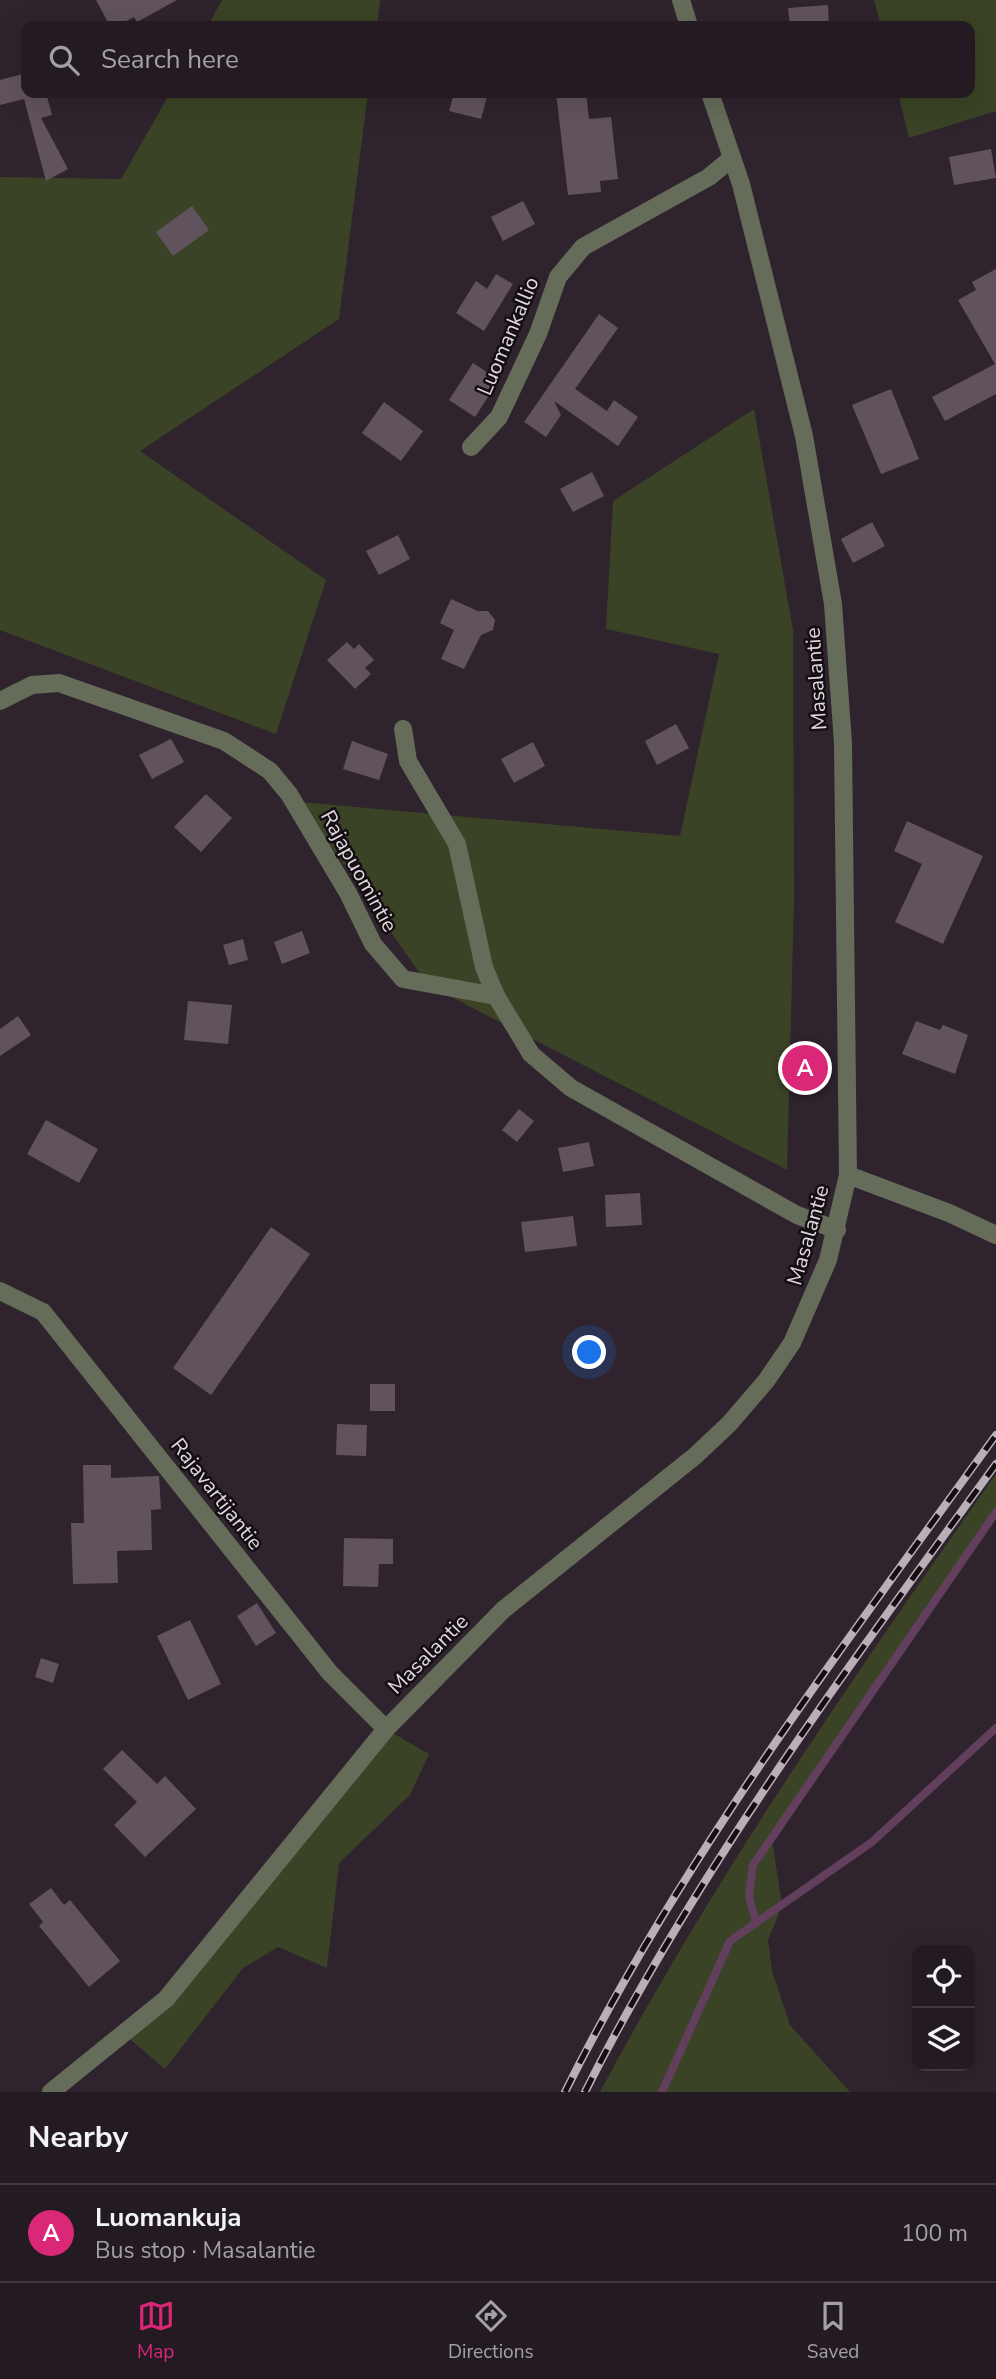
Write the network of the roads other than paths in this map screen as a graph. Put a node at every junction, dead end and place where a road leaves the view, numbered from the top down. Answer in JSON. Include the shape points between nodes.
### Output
{"nodes":[{"id":1,"x":681,"y":0,"type":"edge"},
{"id":2,"x":687,"y":21,"type":"edge"},
{"id":3,"x":712,"y":98,"type":"edge"},
{"id":4,"x":732,"y":158,"type":"junction"},
{"id":5,"x":471,"y":447,"type":"dead end"},
{"id":6,"x":0,"y":701,"type":"edge"},
{"id":7,"x":403,"y":729,"type":"dead end"},
{"id":8,"x":496,"y":996,"type":"junction"},
{"id":9,"x":848,"y":1175,"type":"junction"},
{"id":10,"x":837,"y":1230,"type":"junction"},
{"id":11,"x":996,"y":1235,"type":"edge"},
{"id":12,"x":5,"y":1292,"type":"edge"},
{"id":13,"x":386,"y":1728,"type":"junction"},
{"id":14,"x":51,"y":2092,"type":"edge"}],
"edges":[{"from":1,"to":2,"type":"street"},
{"from":3,"to":4,"type":"street","name":"Masalantie"},
{"from":4,"to":5,"type":"street","name":"Luomankallio","via":[[709,177],[583,247],[558,276],[538,334],[499,417]]},
{"from":4,"to":9,"type":"street","name":"Masalantie","via":[[804,436],[833,604],[843,743]]},
{"from":6,"to":8,"type":"street","name":"Rajapuomintie","via":[[32,685],[59,683],[225,741],[270,771],[289,794],[373,944],[403,979]]},
{"from":7,"to":8,"type":"street","via":[[408,761],[457,844],[484,967]]},
{"from":8,"to":10,"type":"street","via":[[531,1054],[570,1088],[797,1215]]},
{"from":9,"to":10,"type":"street","name":"Masalantie"},
{"from":9,"to":11,"type":"street"},
{"from":10,"to":13,"type":"street","name":"Masalantie","via":[[792,1343],[729,1423],[695,1456],[503,1610]]},
{"from":12,"to":13,"type":"street","name":"Rajavartijantie","via":[[43,1312],[330,1673]]},
{"from":13,"to":14,"type":"street","name":"Masalantie","via":[[166,1999]]}]}
